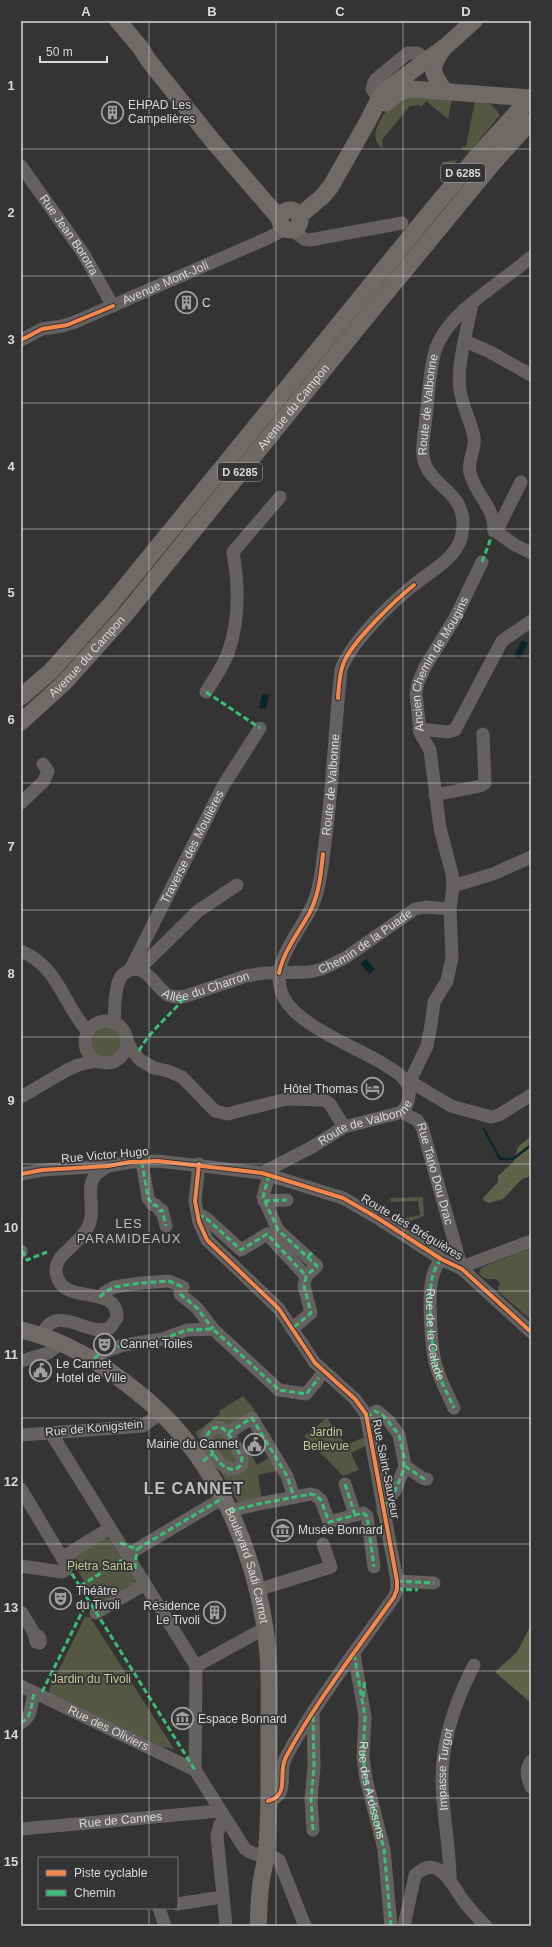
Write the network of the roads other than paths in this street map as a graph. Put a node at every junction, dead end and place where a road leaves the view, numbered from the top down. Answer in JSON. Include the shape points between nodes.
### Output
{"nodes":[{"id":1,"x":106,"y":21,"type":"edge"},
{"id":2,"x":118,"y":21,"type":"edge"},
{"id":3,"x":474,"y":21,"type":"edge"},
{"id":4,"x":446,"y":46,"type":"junction"},
{"id":5,"x":149,"y":61,"type":"junction"},
{"id":6,"x":444,"y":90,"type":"junction"},
{"id":7,"x":487,"y":95,"type":"junction"},
{"id":8,"x":531,"y":98,"type":"edge"},
{"id":9,"x":368,"y":121,"type":"junction"},
{"id":10,"x":531,"y":121,"type":"edge"},
{"id":11,"x":507,"y":122,"type":"junction"},
{"id":12,"x":21,"y":166,"type":"edge"},
{"id":13,"x":402,"y":223,"type":"dead end"},
{"id":14,"x":289,"y":224,"type":"junction"},
{"id":15,"x":531,"y":257,"type":"edge"},
{"id":16,"x":472,"y":303,"type":"junction"},
{"id":17,"x":113,"y":306,"type":"junction"},
{"id":18,"x":21,"y":340,"type":"edge"},
{"id":19,"x":466,"y":341,"type":"junction"},
{"id":20,"x":531,"y":375,"type":"edge"},
{"id":21,"x":521,"y":482,"type":"dead end"},
{"id":22,"x":280,"y":497,"type":"dead end"},
{"id":23,"x":492,"y":534,"type":"junction"},
{"id":24,"x":531,"y":553,"type":"edge"},
{"id":25,"x":482,"y":562,"type":"dead end"},
{"id":26,"x":531,"y":621,"type":"edge"},
{"id":27,"x":206,"y":692,"type":"dead end"},
{"id":28,"x":21,"y":697,"type":"edge"},
{"id":29,"x":21,"y":722,"type":"edge"},
{"id":30,"x":260,"y":728,"type":"dead end"},
{"id":31,"x":419,"y":729,"type":"junction"},
{"id":32,"x":483,"y":734,"type":"dead end"},
{"id":33,"x":43,"y":764,"type":"dead end"},
{"id":34,"x":435,"y":795,"type":"junction"},
{"id":35,"x":21,"y":803,"type":"edge"},
{"id":36,"x":531,"y":857,"type":"edge"},
{"id":37,"x":237,"y":885,"type":"dead end"},
{"id":38,"x":453,"y":886,"type":"junction"},
{"id":39,"x":450,"y":909,"type":"junction"},
{"id":40,"x":21,"y":952,"type":"edge"},
{"id":41,"x":134,"y":970,"type":"junction"},
{"id":42,"x":279,"y":973,"type":"junction"},
{"id":43,"x":114,"y":1023,"type":"junction"},
{"id":44,"x":88,"y":1032,"type":"junction"},
{"id":45,"x":127,"y":1040,"type":"junction"},
{"id":46,"x":85,"y":1045,"type":"junction"},
{"id":47,"x":97,"y":1061,"type":"junction"},
{"id":48,"x":67,"y":1070,"type":"junction"},
{"id":49,"x":407,"y":1083,"type":"junction"},
{"id":50,"x":531,"y":1095,"type":"edge"},
{"id":51,"x":21,"y":1097,"type":"edge"},
{"id":52,"x":401,"y":1112,"type":"junction"},
{"id":53,"x":344,"y":1127,"type":"junction"},
{"id":54,"x":142,"y":1162,"type":"junction"},
{"id":55,"x":199,"y":1164,"type":"junction"},
{"id":56,"x":108,"y":1166,"type":"junction"},
{"id":57,"x":21,"y":1174,"type":"edge"},
{"id":58,"x":266,"y":1174,"type":"junction"},
{"id":59,"x":264,"y":1200,"type":"junction"},
{"id":60,"x":287,"y":1200,"type":"dead end"},
{"id":61,"x":198,"y":1217,"type":"junction"},
{"id":62,"x":166,"y":1226,"type":"dead end"},
{"id":63,"x":271,"y":1229,"type":"junction"},
{"id":64,"x":531,"y":1241,"type":"edge"},
{"id":65,"x":440,"y":1259,"type":"junction"},
{"id":66,"x":462,"y":1269,"type":"junction"},
{"id":67,"x":306,"y":1276,"type":"junction"},
{"id":68,"x":100,"y":1297,"type":"junction"},
{"id":69,"x":213,"y":1328,"type":"junction"},
{"id":70,"x":292,"y":1329,"type":"junction"},
{"id":71,"x":21,"y":1330,"type":"edge"},
{"id":72,"x":531,"y":1332,"type":"edge"},
{"id":73,"x":42,"y":1335,"type":"junction"},
{"id":74,"x":62,"y":1343,"type":"junction"},
{"id":75,"x":94,"y":1360,"type":"junction"},
{"id":76,"x":21,"y":1361,"type":"edge"},
{"id":77,"x":319,"y":1378,"type":"dead end"},
{"id":78,"x":156,"y":1407,"type":"junction"},
{"id":79,"x":454,"y":1408,"type":"dead end"},
{"id":80,"x":366,"y":1414,"type":"junction"},
{"id":81,"x":52,"y":1433,"type":"junction"},
{"id":82,"x":228,"y":1433,"type":"junction"},
{"id":83,"x":21,"y":1435,"type":"edge"},
{"id":84,"x":208,"y":1457,"type":"junction"},
{"id":85,"x":405,"y":1466,"type":"junction"},
{"id":86,"x":427,"y":1479,"type":"dead end"},
{"id":87,"x":345,"y":1484,"type":"dead end"},
{"id":88,"x":21,"y":1489,"type":"edge"},
{"id":89,"x":294,"y":1497,"type":"junction"},
{"id":90,"x":226,"y":1505,"type":"junction"},
{"id":91,"x":383,"y":1511,"type":"junction"},
{"id":92,"x":359,"y":1514,"type":"junction"},
{"id":93,"x":110,"y":1528,"type":"junction"},
{"id":94,"x":120,"y":1543,"type":"junction"},
{"id":95,"x":323,"y":1544,"type":"dead end"},
{"id":96,"x":138,"y":1549,"type":"junction"},
{"id":97,"x":63,"y":1557,"type":"junction"},
{"id":98,"x":21,"y":1566,"type":"edge"},
{"id":99,"x":374,"y":1567,"type":"dead end"},
{"id":100,"x":136,"y":1569,"type":"junction"},
{"id":101,"x":434,"y":1583,"type":"dead end"},
{"id":102,"x":145,"y":1584,"type":"junction"},
{"id":103,"x":397,"y":1585,"type":"junction"},
{"id":104,"x":257,"y":1590,"type":"junction"},
{"id":105,"x":418,"y":1590,"type":"dead end"},
{"id":106,"x":96,"y":1613,"type":"dead end"},
{"id":107,"x":265,"y":1628,"type":"junction"},
{"id":108,"x":354,"y":1654,"type":"junction"},
{"id":109,"x":474,"y":1665,"type":"dead end"},
{"id":110,"x":196,"y":1666,"type":"junction"},
{"id":111,"x":365,"y":1679,"type":"dead end"},
{"id":112,"x":21,"y":1686,"type":"edge"},
{"id":113,"x":34,"y":1694,"type":"junction"},
{"id":114,"x":362,"y":1705,"type":"junction"},
{"id":115,"x":313,"y":1714,"type":"junction"},
{"id":116,"x":21,"y":1723,"type":"edge"},
{"id":117,"x":531,"y":1760,"type":"edge"},
{"id":118,"x":195,"y":1770,"type":"junction"},
{"id":119,"x":531,"y":1787,"type":"edge"},
{"id":120,"x":267,"y":1805,"type":"junction"},
{"id":121,"x":223,"y":1815,"type":"junction"},
{"id":122,"x":21,"y":1830,"type":"edge"},
{"id":123,"x":312,"y":1830,"type":"dead end"},
{"id":124,"x":266,"y":1856,"type":"junction"},
{"id":125,"x":450,"y":1879,"type":"junction"},
{"id":126,"x":222,"y":1897,"type":"junction"},
{"id":127,"x":178,"y":1904,"type":"edge"},
{"id":128,"x":159,"y":1909,"type":"edge"},
{"id":129,"x":165,"y":1926,"type":"edge"},
{"id":130,"x":226,"y":1926,"type":"edge"},
{"id":131,"x":258,"y":1926,"type":"edge"},
{"id":132,"x":305,"y":1926,"type":"edge"},
{"id":133,"x":391,"y":1926,"type":"edge"},
{"id":134,"x":404,"y":1926,"type":"edge"},
{"id":135,"x":486,"y":1926,"type":"edge"}],
"edges":[{"from":1,"to":5,"type":"main road"},
{"from":2,"to":5,"type":"main road"},
{"from":3,"to":4,"type":"main road"},
{"from":4,"to":6,"type":"main road","via":[[433,65],[433,71]]},
{"from":4,"to":9,"type":"main road","via":[[396,82],[379,99]]},
{"from":5,"to":14,"type":"main road","via":[[212,140]]},
{"from":6,"to":7,"type":"main road"},
{"from":6,"to":9,"type":"main road","via":[[404,90],[391,97]]},
{"from":7,"to":8,"type":"main road"},
{"from":7,"to":11,"type":"main road","via":[[502,107]]},
{"from":8,"to":11,"type":"main road","number":"D 6285"},
{"from":9,"to":14,"type":"main road","via":[[331,186],[322,197]]},
{"from":10,"to":29,"type":"main road","name":"Avenue du Campon","number":"D 6285","via":[[125,615],[64,683]]},
{"from":11,"to":28,"type":"main road","name":"Avenue du Campon","number":"D 6285","via":[[111,604],[51,671]]},
{"from":12,"to":17,"type":"street","name":"Rue Jean Borotra","via":[[83,253]]},
{"from":13,"to":14,"type":"street","via":[[310,240],[304,239]]},
{"from":14,"to":17,"type":"street","name":"Avenue Mont-Joli","via":[[263,241]]},
{"from":15,"to":16,"type":"street","name":"Route de Valbonne"},
{"from":16,"to":19,"type":"street"},
{"from":16,"to":42,"type":"street","name":"Route de Valbonne","via":[[448,329],[437,347],[423,449],[428,470],[460,506],[463,534],[450,557],[403,593],[365,634],[344,662],[340,677],[334,762],[319,886],[310,912],[284,956]]},
{"from":17,"to":18,"type":"street","name":"Avenue Mont-Joli","via":[[67,325],[42,329]]},
{"from":19,"to":20,"type":"street"},
{"from":19,"to":23,"type":"street","via":[[459,380],[463,407],[474,436],[469,470],[480,496],[495,521]]},
{"from":21,"to":23,"type":"street","via":[[500,524]]},
{"from":22,"to":27,"type":"street","via":[[233,552],[237,574],[236,621],[227,654]]},
{"from":23,"to":24,"type":"street"},
{"from":25,"to":31,"type":"street","name":"Ancien Chemin de Mougins","via":[[456,618],[425,667],[418,683],[416,693]]},
{"from":26,"to":31,"type":"street","via":[[502,641],[455,730],[448,732]]},
{"from":30,"to":41,"type":"street","name":"Traverse des Moulières","via":[[223,786]]},
{"from":31,"to":34,"type":"street","name":"Ancien Chemin de Mougins","via":[[430,750]]},
{"from":32,"to":34,"type":"street","via":[[485,783]]},
{"from":33,"to":35,"type":"street","via":[[48,771],[46,777]]},
{"from":34,"to":38,"type":"street","name":"Ancien Chemin de Mougins"},
{"from":36,"to":38,"type":"street","via":[[493,874]]},
{"from":37,"to":41,"type":"street","via":[[198,911]]},
{"from":38,"to":39,"type":"street","name":"Ancien Chemin de Mougins"},
{"from":39,"to":42,"type":"street","name":"Chemin de la Puade","via":[[415,909],[335,963],[315,971]]},
{"from":39,"to":49,"type":"street","name":"Ancien Chemin de Mougins","via":[[450,970],[447,981],[434,1002],[426,1046]]},
{"from":40,"to":44,"type":"street","via":[[35,958],[47,968]]},
{"from":41,"to":42,"type":"street","name":"Allée du Charron","via":[[145,972],[169,996],[178,998],[246,976]]},
{"from":41,"to":43,"type":"street","via":[[122,976],[119,981]]},
{"from":42,"to":49,"type":"street","name":"Route de Valbonne","via":[[284,998],[296,1013],[397,1073]]},
{"from":43,"to":44,"type":"street","via":[[96,1023]]},
{"from":43,"to":45,"type":"street","via":[[123,1030]]},
{"from":44,"to":46,"type":"street"},
{"from":45,"to":47,"type":"street","via":[[124,1053],[115,1061]]},
{"from":45,"to":53,"type":"street","via":[[131,1050],[140,1060],[154,1068],[182,1077],[215,1111],[227,1114],[287,1099],[324,1100],[334,1108]]},
{"from":46,"to":47,"type":"street","via":[[87,1052]]},
{"from":46,"to":48,"type":"street"},
{"from":47,"to":48,"type":"street"},
{"from":48,"to":51,"type":"street"},
{"from":49,"to":50,"type":"street","via":[[451,1106],[491,1117],[499,1115]]},
{"from":49,"to":52,"type":"street","name":"Route de Valbonne","via":[[408,1098]]},
{"from":52,"to":53,"type":"street","name":"Route de Valbonne"},
{"from":52,"to":66,"type":"street","name":"Rue Tano Dou Drac","via":[[417,1120],[422,1127]]},
{"from":53,"to":58,"type":"street","name":"Route de Valbonne"},
{"from":54,"to":55,"type":"street","name":"Rue Victor Hugo"},
{"from":54,"to":56,"type":"street","name":"Rue Victor Hugo"},
{"from":54,"to":62,"type":"street","via":[[148,1198],[153,1205],[162,1210]]},
{"from":55,"to":58,"type":"street","name":"Rue Victor Hugo"},
{"from":55,"to":61,"type":"street","name":"Rue Saint-Sauveur","via":[[195,1201]]},
{"from":56,"to":57,"type":"street","name":"Rue Victor Hugo","via":[[42,1170]]},
{"from":56,"to":68,"type":"street","via":[[98,1171],[92,1179],[92,1210],[86,1231],[60,1258],[56,1268],[58,1280],[66,1288]]},
{"from":58,"to":59,"type":"street"},
{"from":58,"to":65,"type":"street","name":"Route des Bréguières","via":[[345,1199]]},
{"from":59,"to":60,"type":"street"},
{"from":59,"to":63,"type":"street"},
{"from":61,"to":63,"type":"street","via":[[206,1218],[241,1250]]},
{"from":61,"to":70,"type":"street","name":"Rue Saint-Sauveur","via":[[207,1240],[279,1309]]},
{"from":63,"to":67,"type":"street"},
{"from":63,"to":67,"type":"street","via":[[278,1230],[311,1253],[317,1266]]},
{"from":64,"to":66,"type":"street"},
{"from":65,"to":66,"type":"street","name":"Route des Bréguières"},
{"from":65,"to":79,"type":"street","name":"Rue de la Calade","via":[[430,1286],[433,1348],[435,1362]]},
{"from":66,"to":72,"type":"street","name":"Route des Bréguières"},
{"from":67,"to":70,"type":"street","via":[[304,1286],[311,1312]]},
{"from":68,"to":69,"type":"street","via":[[114,1287],[170,1281],[182,1290]]},
{"from":68,"to":73,"type":"street","via":[[112,1303],[116,1310],[117,1318],[110,1328],[94,1330],[60,1320],[48,1325]]},
{"from":69,"to":75,"type":"street","via":[[187,1330],[162,1340],[124,1344],[100,1353]]},
{"from":69,"to":77,"type":"street","via":[[279,1390],[306,1394]]},
{"from":70,"to":80,"type":"street","name":"Rue Saint-Sauveur","via":[[315,1363],[355,1399]]},
{"from":71,"to":73,"type":"main road","name":"Boulevard Sadi Carnot"},
{"from":73,"to":74,"type":"main road","name":"Boulevard Sadi Carnot"},
{"from":74,"to":75,"type":"main road","name":"Boulevard Sadi Carnot"},
{"from":74,"to":76,"type":"street","via":[[43,1355]]},
{"from":75,"to":78,"type":"main road","name":"Boulevard Sadi Carnot"},
{"from":78,"to":81,"type":"street","name":"Rue de Königstein","via":[[154,1418],[143,1426]]},
{"from":78,"to":84,"type":"main road","name":"Boulevard Sadi Carnot"},
{"from":80,"to":85,"type":"street","via":[[370,1415],[377,1411],[396,1430],[401,1439]]},
{"from":80,"to":91,"type":"street","name":"Rue Saint-Sauveur"},
{"from":81,"to":83,"type":"street","name":"Rue de Königstein"},
{"from":81,"to":93,"type":"street"},
{"from":82,"to":84,"type":"street","via":[[222,1427],[209,1431]]},
{"from":82,"to":84,"type":"street","via":[[242,1458],[241,1465],[228,1470]]},
{"from":82,"to":89,"type":"street","via":[[252,1418],[287,1476]]},
{"from":84,"to":90,"type":"main road","name":"Boulevard Sadi Carnot"},
{"from":85,"to":86,"type":"street"},
{"from":85,"to":91,"type":"street"},
{"from":87,"to":92,"type":"street"},
{"from":88,"to":97,"type":"street"},
{"from":89,"to":90,"type":"street","via":[[245,1506]]},
{"from":89,"to":92,"type":"street","via":[[311,1494],[318,1497],[329,1522]]},
{"from":90,"to":96,"type":"street"},
{"from":90,"to":104,"type":"main road","name":"Boulevard Sadi Carnot","via":[[242,1541]]},
{"from":91,"to":103,"type":"street","name":"Rue Saint-Sauveur"},
{"from":92,"to":99,"type":"street","via":[[367,1516]]},
{"from":93,"to":94,"type":"street"},
{"from":93,"to":97,"type":"street"},
{"from":94,"to":96,"type":"street"},
{"from":94,"to":100,"type":"street"},
{"from":95,"to":104,"type":"street","via":[[330,1567]]},
{"from":96,"to":100,"type":"street"},
{"from":97,"to":98,"type":"street","via":[[67,1566],[62,1572]]},
{"from":100,"to":102,"type":"street"},
{"from":101,"to":103,"type":"street"},
{"from":102,"to":106,"type":"street"},
{"from":102,"to":110,"type":"street"},
{"from":103,"to":105,"type":"street"},
{"from":103,"to":108,"type":"street","via":[[394,1597]]},
{"from":104,"to":107,"type":"main road","name":"Boulevard Sadi Carnot"},
{"from":107,"to":110,"type":"street"},
{"from":107,"to":120,"type":"main road","name":"Boulevard Sadi Carnot","via":[[269,1675]]},
{"from":108,"to":114,"type":"street","name":"Rue des Ardissons"},
{"from":108,"to":115,"type":"street"},
{"from":109,"to":125,"type":"street","name":"Impasse Turgot","via":[[462,1688],[445,1742],[442,1779]]},
{"from":110,"to":118,"type":"street"},
{"from":111,"to":114,"type":"street"},
{"from":112,"to":113,"type":"street","name":"Rue des Oliviers"},
{"from":113,"to":116,"type":"street","via":[[32,1710]]},
{"from":113,"to":118,"type":"street","name":"Rue des Oliviers"},
{"from":114,"to":133,"type":"street","name":"Rue des Ardissons","via":[[365,1716],[363,1757],[384,1848]]},
{"from":115,"to":120,"type":"street","via":[[284,1761],[282,1791]]},
{"from":115,"to":123,"type":"street"},
{"from":117,"to":119,"type":"street","via":[[527,1766],[527,1776]]},
{"from":118,"to":121,"type":"street"},
{"from":120,"to":124,"type":"main road","name":"Boulevard Sadi Carnot"},
{"from":121,"to":122,"type":"street","name":"Rue de Cannes"},
{"from":121,"to":124,"type":"street","via":[[245,1849],[254,1855]]},
{"from":121,"to":126,"type":"street","via":[[217,1830]]},
{"from":124,"to":131,"type":"main road","name":"Boulevard Sadi Carnot","via":[[261,1882]]},
{"from":124,"to":132,"type":"street","via":[[275,1856],[279,1860]]},
{"from":125,"to":134,"type":"street","via":[[440,1870],[432,1868],[424,1869],[415,1875]]},
{"from":125,"to":135,"type":"street","via":[[464,1902]]},
{"from":126,"to":127,"type":"street"},
{"from":126,"to":130,"type":"street"},
{"from":128,"to":129,"type":"street"}]}
